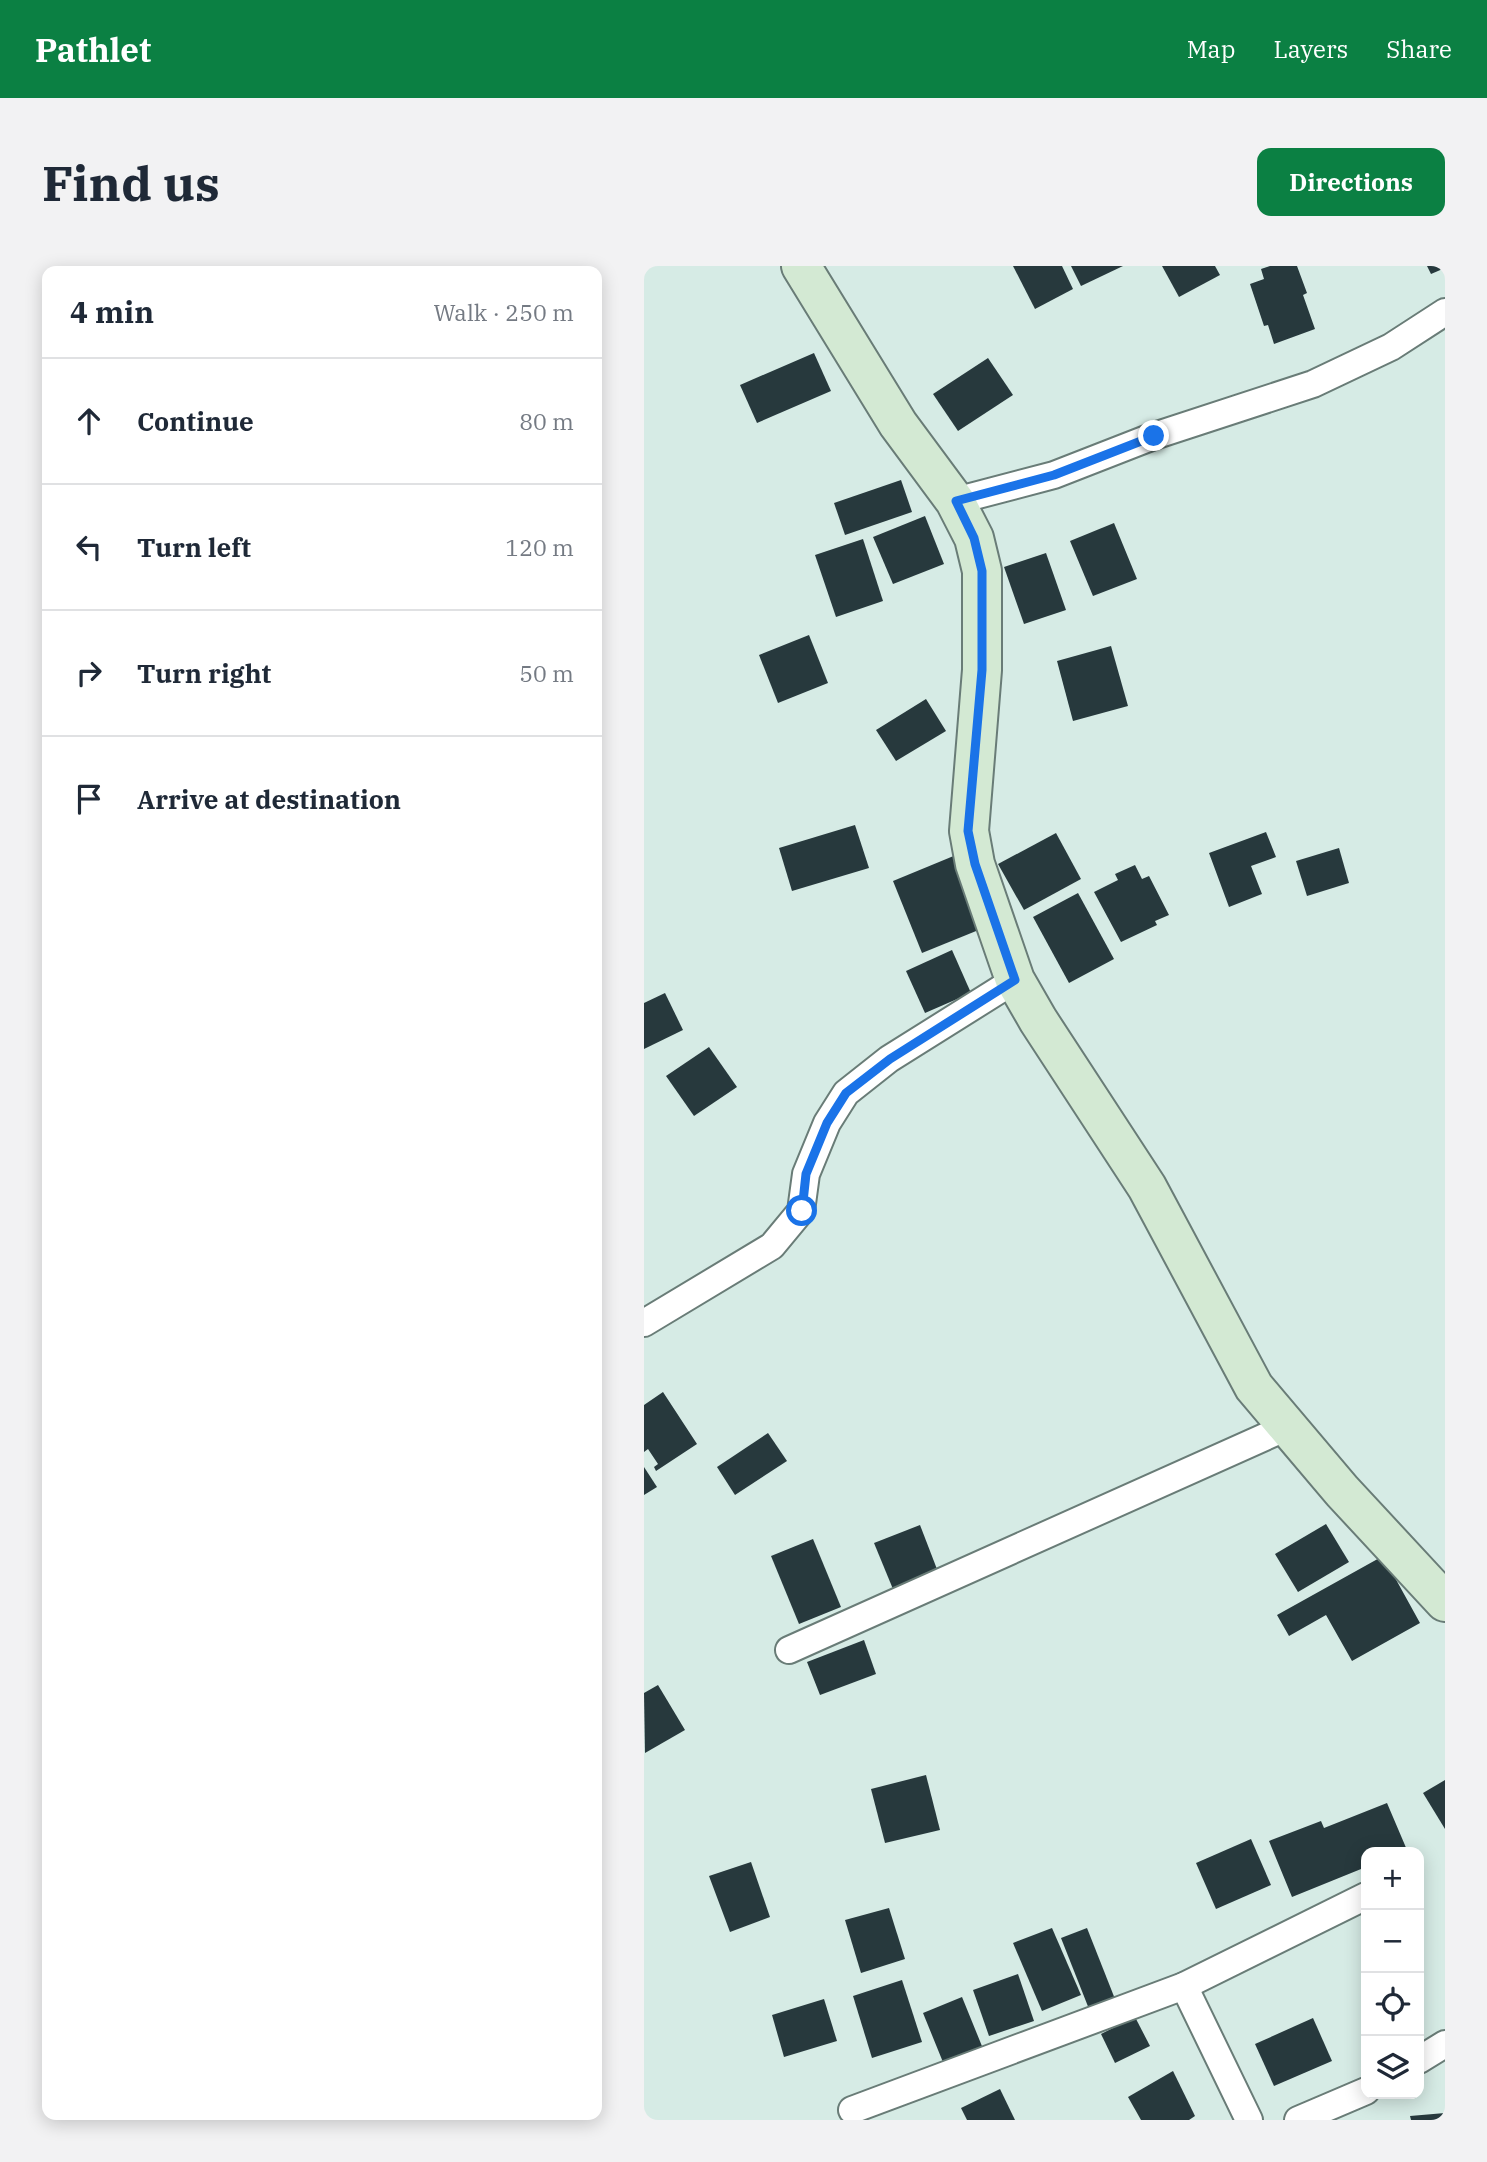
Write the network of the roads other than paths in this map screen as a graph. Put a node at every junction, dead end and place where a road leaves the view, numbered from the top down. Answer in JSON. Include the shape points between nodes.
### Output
{"nodes":[{"id":1,"x":801,"y":266,"type":"edge"},
{"id":2,"x":1445,"y":312,"type":"edge"},
{"id":3,"x":956,"y":501,"type":"junction"},
{"id":4,"x":1015,"y":980,"type":"junction"},
{"id":5,"x":644,"y":1323,"type":"edge"},
{"id":6,"x":1287,"y":1427,"type":"junction"},
{"id":7,"x":1445,"y":1602,"type":"edge"},
{"id":8,"x":789,"y":1650,"type":"dead end"},
{"id":9,"x":1361,"y":1898,"type":"edge"},
{"id":10,"x":1184,"y":1986,"type":"junction"},
{"id":11,"x":1445,"y":2044,"type":"edge"},
{"id":12,"x":1424,"y":2057,"type":"edge"},
{"id":13,"x":1361,"y":2093,"type":"edge"},
{"id":14,"x":852,"y":2110,"type":"dead end"},
{"id":15,"x":1249,"y":2120,"type":"edge"},
{"id":16,"x":1298,"y":2120,"type":"edge"}],
"edges":[{"from":1,"to":3,"type":"main road","via":[[898,424]]},
{"from":2,"to":3,"type":"street","via":[[1391,347],[1313,384],[1154,436],[1054,475]]},
{"from":3,"to":4,"type":"main road","via":[[974,538],[982,571],[982,670],[968,831]]},
{"from":4,"to":5,"type":"street","via":[[890,1059],[846,1093],[827,1123],[806,1174],[802,1211],[772,1246]]},
{"from":4,"to":6,"type":"main road","via":[[1147,1187],[1254,1387]]},
{"from":6,"to":7,"type":"main road"},
{"from":6,"to":8,"type":"street"},
{"from":9,"to":10,"type":"street"},
{"from":10,"to":14,"type":"street"},
{"from":10,"to":15,"type":"street"},
{"from":11,"to":12,"type":"street"},
{"from":13,"to":16,"type":"street"}]}
